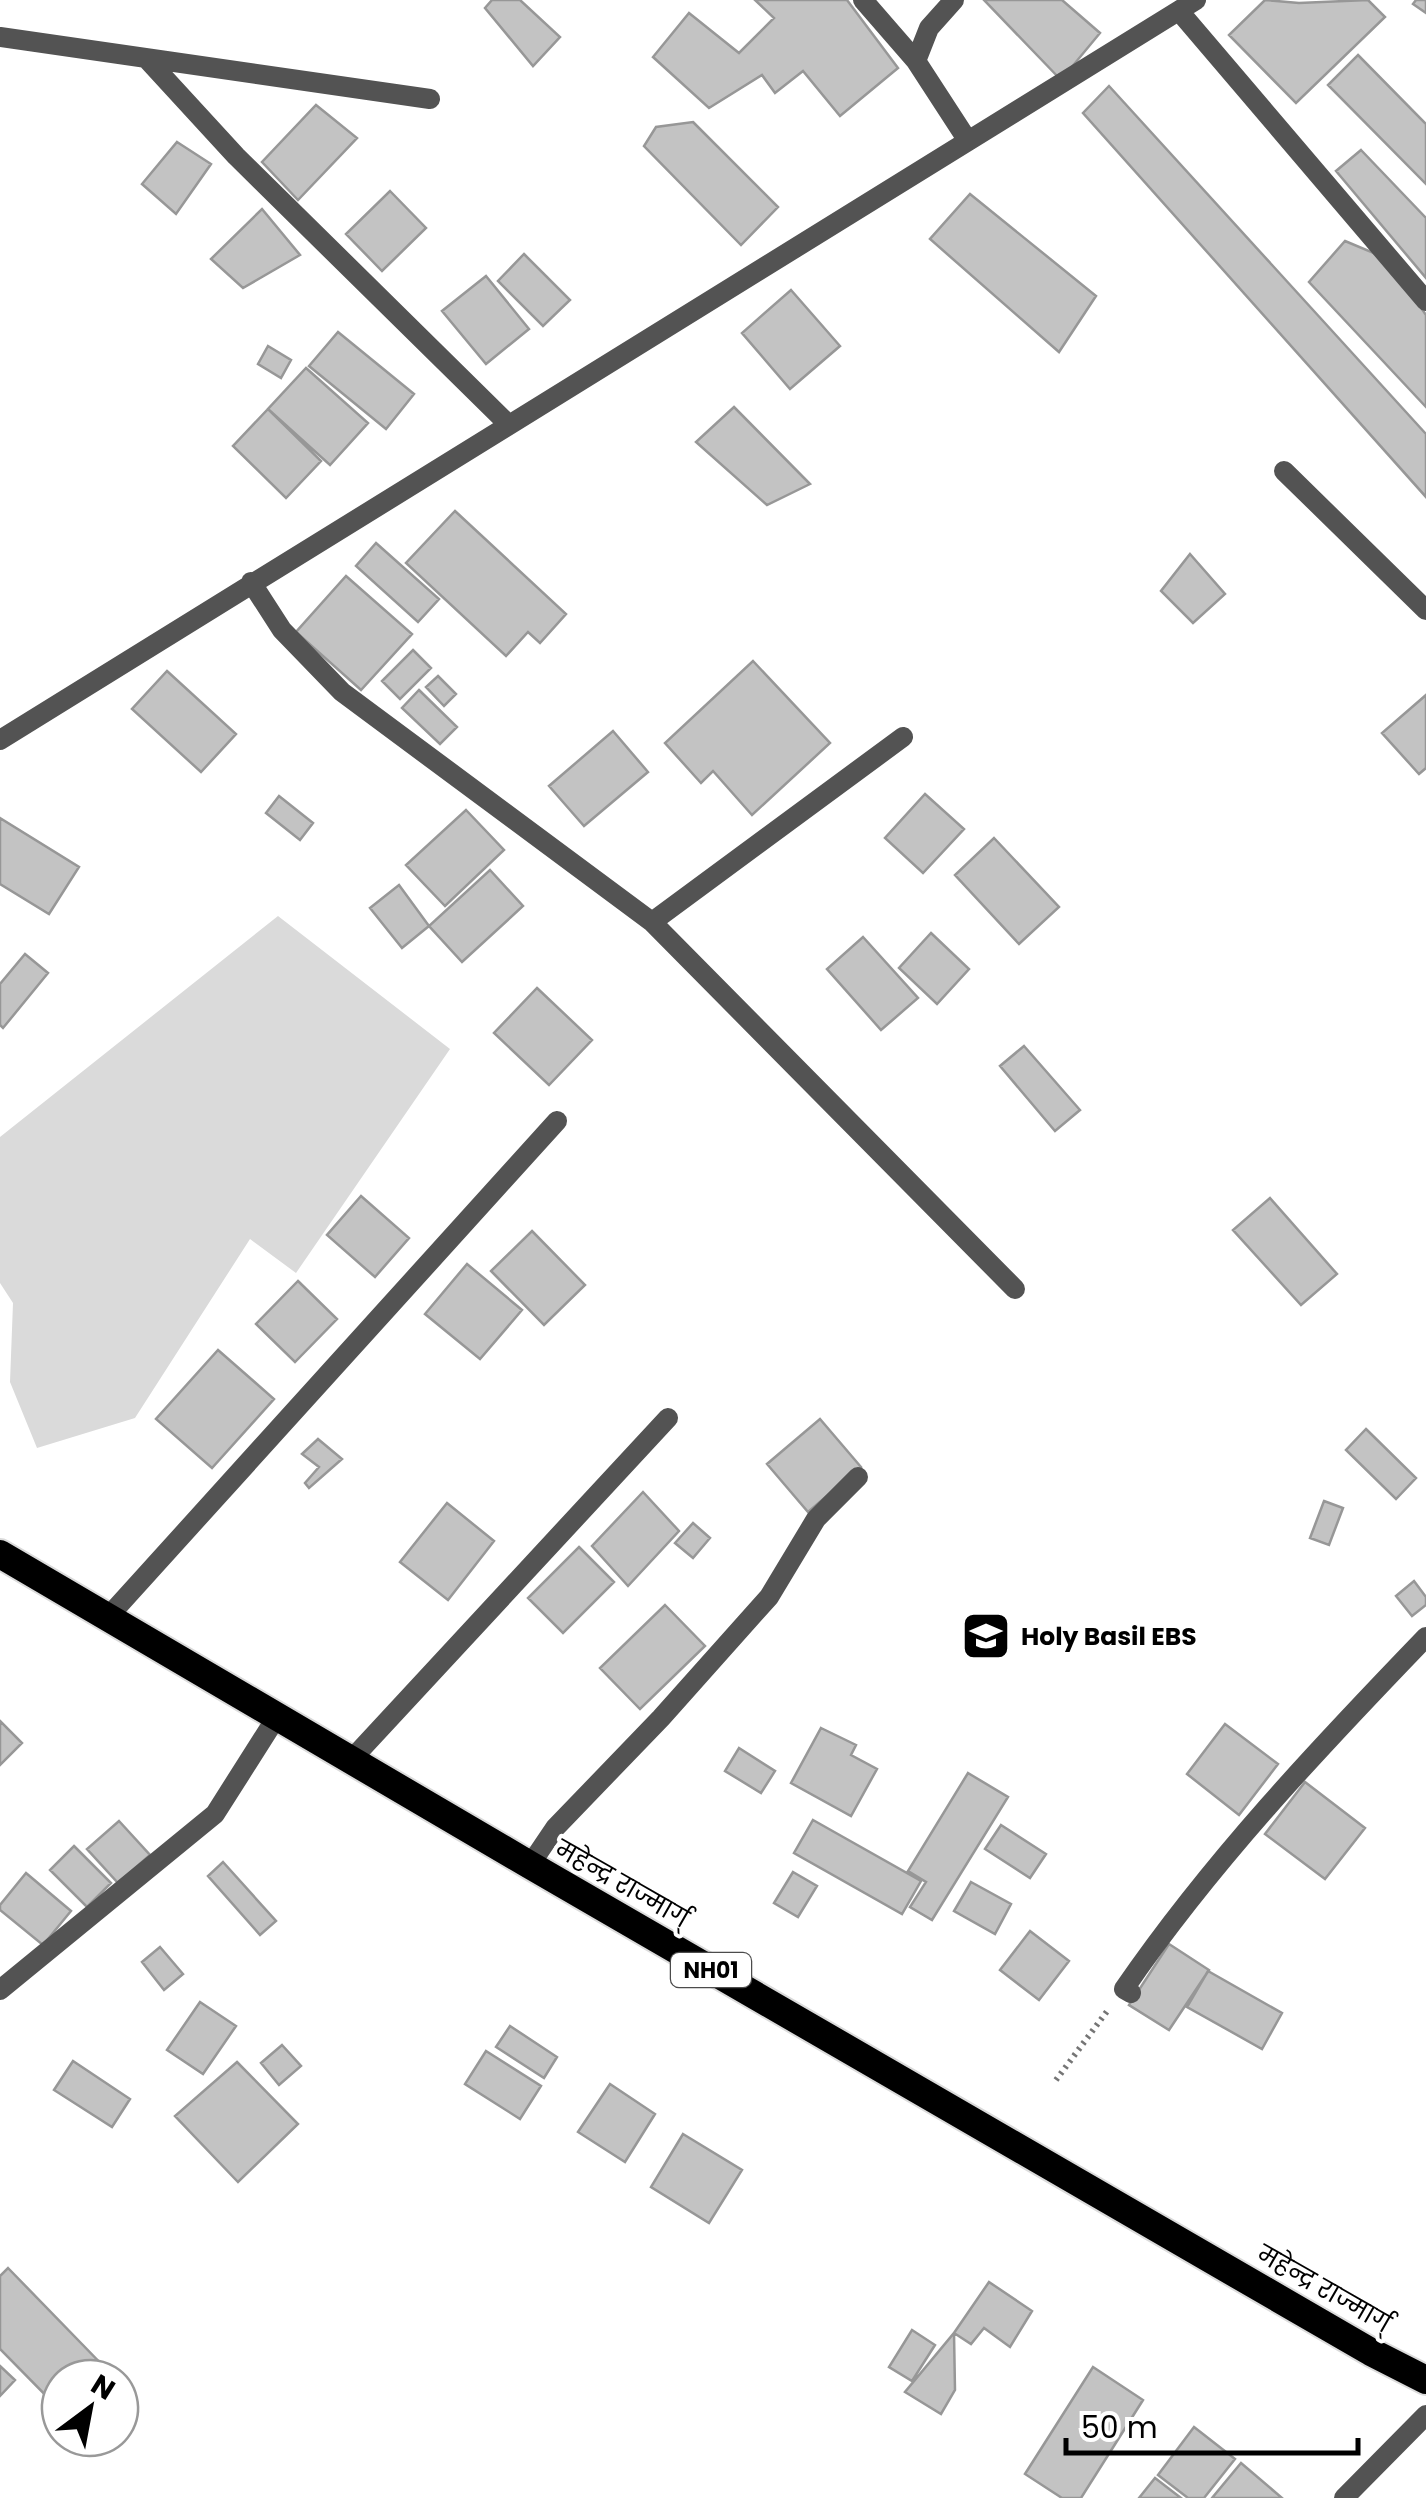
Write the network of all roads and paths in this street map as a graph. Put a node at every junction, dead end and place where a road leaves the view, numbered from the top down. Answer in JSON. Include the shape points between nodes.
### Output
{"nodes":[{"id":1,"x":863,"y":0,"type":"edge"},
{"id":2,"x":954,"y":0,"type":"edge"},
{"id":3,"x":1188,"y":5,"type":"edge"},
{"id":4,"x":0,"y":38,"type":"edge"},
{"id":5,"x":146,"y":58,"type":"junction"},
{"id":6,"x":916,"y":61,"type":"junction"},
{"id":7,"x":430,"y":99,"type":"dead end"},
{"id":8,"x":968,"y":141,"type":"junction"},
{"id":9,"x":1426,"y":301,"type":"edge"},
{"id":10,"x":508,"y":424,"type":"junction"},
{"id":11,"x":1284,"y":471,"type":"dead end"},
{"id":12,"x":251,"y":582,"type":"junction"},
{"id":13,"x":1426,"y":610,"type":"edge"},
{"id":14,"x":902,"y":737,"type":"dead end"},
{"id":15,"x":0,"y":740,"type":"edge"},
{"id":16,"x":652,"y":922,"type":"junction"},
{"id":17,"x":557,"y":1121,"type":"dead end"},
{"id":18,"x":1015,"y":1289,"type":"dead end"},
{"id":19,"x":668,"y":1418,"type":"dead end"},
{"id":20,"x":858,"y":1478,"type":"dead end"},
{"id":21,"x":0,"y":1554,"type":"edge"},
{"id":22,"x":108,"y":1618,"type":"junction"},
{"id":23,"x":1426,"y":1637,"type":"edge"},
{"id":24,"x":276,"y":1718,"type":"junction"},
{"id":25,"x":350,"y":1760,"type":"junction"},
{"id":26,"x":530,"y":1866,"type":"junction"},
{"id":27,"x":0,"y":1990,"type":"edge"},
{"id":28,"x":1128,"y":1991,"type":"joint"},
{"id":29,"x":1056,"y":2080,"type":"dead end"},
{"id":30,"x":1426,"y":2380,"type":"edge"},
{"id":31,"x":1426,"y":2415,"type":"edge"},
{"id":32,"x":1344,"y":2498,"type":"edge"}],
"edges":[{"from":1,"to":6,"type":"street"},
{"from":2,"to":6,"type":"street","via":[[929,28]]},
{"from":3,"to":8,"type":"street"},
{"from":3,"to":9,"type":"street"},
{"from":4,"to":5,"type":"street"},
{"from":5,"to":7,"type":"street"},
{"from":5,"to":10,"type":"street"},
{"from":6,"to":8,"type":"street"},
{"from":8,"to":10,"type":"street"},
{"from":10,"to":12,"type":"street"},
{"from":11,"to":13,"type":"street"},
{"from":12,"to":15,"type":"street"},
{"from":12,"to":16,"type":"street","via":[[282,630],[342,692]]},
{"from":14,"to":16,"type":"street"},
{"from":16,"to":18,"type":"street"},
{"from":17,"to":22,"type":"street"},
{"from":19,"to":25,"type":"street"},
{"from":20,"to":26,"type":"street","via":[[816,1520],[769,1597],[555,1828]]},
{"from":21,"to":22,"type":"highway","name":"महेन्द्र राज्मार्ग्","number":"NH01"},
{"from":22,"to":24,"type":"highway","name":"महेन्द्र राज्मार्ग्","number":"NH01"},
{"from":23,"to":28,"type":"street","via":[[1302,1766],[1152,1947]]},
{"from":24,"to":25,"type":"highway","name":"महेन्द्र राज्मार्ग्","number":"NH01"},
{"from":24,"to":27,"type":"street","via":[[215,1814]]},
{"from":25,"to":26,"type":"highway","name":"महेन्द्र राज्मार्ग्","number":"NH01"},
{"from":26,"to":30,"type":"highway","name":"महेन्द्र राज्मार्ग्","number":"NH01"},
{"from":28,"to":29,"type":"path"},
{"from":31,"to":32,"type":"street"}]}
